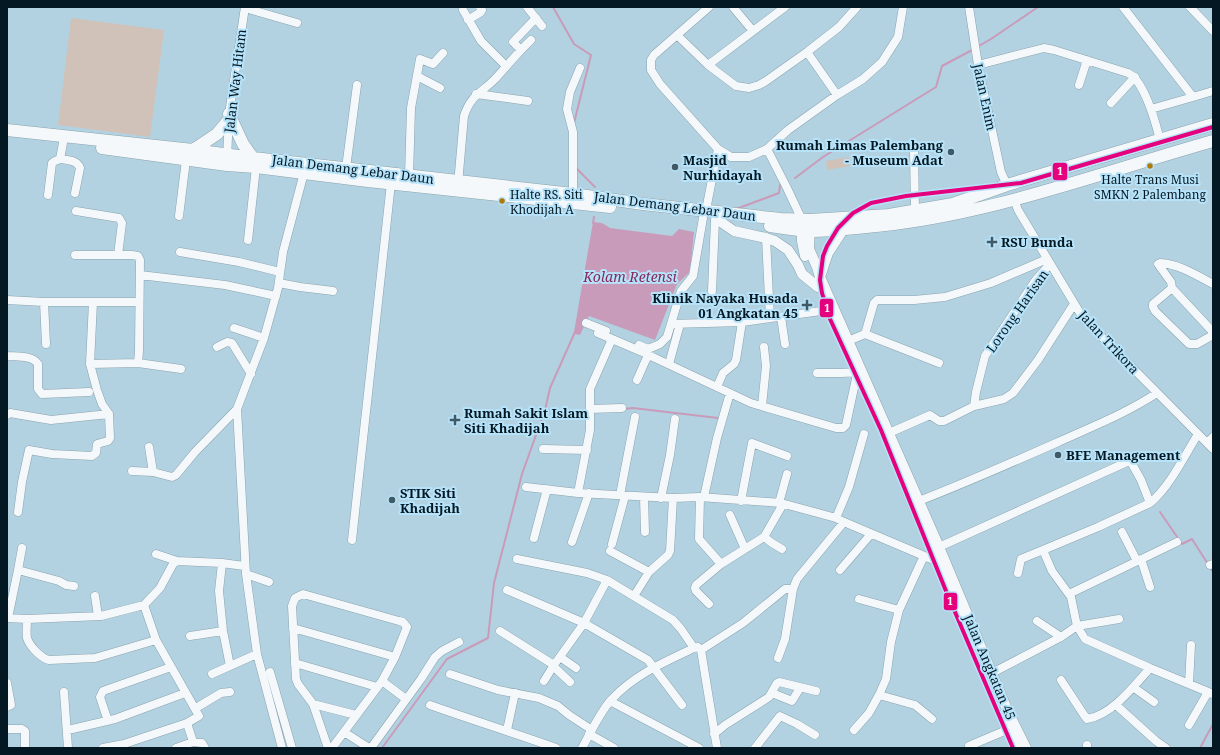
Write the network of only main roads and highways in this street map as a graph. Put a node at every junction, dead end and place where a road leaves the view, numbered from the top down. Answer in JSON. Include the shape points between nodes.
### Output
{"nodes":[{"id":1,"x":1213,"y":124,"type":"edge"},
{"id":2,"x":7,"y":130,"type":"edge"},
{"id":3,"x":1180,"y":135,"type":"junction"},
{"id":4,"x":7,"y":137,"type":"edge"},
{"id":5,"x":1213,"y":141,"type":"edge"},
{"id":6,"x":1184,"y":149,"type":"junction"},
{"id":7,"x":193,"y":150,"type":"junction"},
{"id":8,"x":227,"y":159,"type":"junction"},
{"id":9,"x":255,"y":162,"type":"junction"},
{"id":10,"x":305,"y":168,"type":"junction"},
{"id":11,"x":457,"y":186,"type":"junction"},
{"id":12,"x":704,"y":214,"type":"junction"},
{"id":13,"x":716,"y":220,"type":"junction"},
{"id":14,"x":806,"y":225,"type":"junction"},
{"id":15,"x":843,"y":230,"type":"junction"},
{"id":16,"x":820,"y":277,"type":"junction"},
{"id":17,"x":818,"y":287,"type":"junction"},
{"id":18,"x":1017,"y":748,"type":"edge"},
{"id":19,"x":1026,"y":748,"type":"edge"}],
"edges":[{"from":1,"to":3,"type":"highway","name":"Jalan Demang Lebar Daun"},
{"from":2,"to":7,"type":"highway","name":"Jalan Demang Lebar Daun"},
{"from":3,"to":6,"type":"highway"},
{"from":3,"to":14,"type":"highway","name":"Jalan Demang Lebar Daun","via":[[1007,185],[953,204]]},
{"from":4,"to":8,"type":"highway","name":"Jalan Demang Lebar Daun","via":[[186,160]]},
{"from":5,"to":6,"type":"highway","name":"Jalan Demang Lebar Daun"},
{"from":6,"to":15,"type":"highway","name":"Jalan Demang Lebar Daun","via":[[950,215],[895,225]]},
{"from":7,"to":8,"type":"highway","name":"Jalan Demang Lebar Daun"},
{"from":7,"to":9,"type":"highway","via":[[217,134],[228,117]]},
{"from":8,"to":9,"type":"highway","name":"Jalan Demang Lebar Daun"},
{"from":9,"to":10,"type":"highway","name":"Jalan Demang Lebar Daun"},
{"from":10,"to":11,"type":"highway","name":"Jalan Demang Lebar Daun","via":[[391,183]]},
{"from":10,"to":11,"type":"highway","name":"Jalan Demang Lebar Daun","via":[[346,168],[410,176]]},
{"from":11,"to":12,"type":"highway","name":"Jalan Demang Lebar Daun"},
{"from":11,"to":12,"type":"highway","name":"Jalan Demang Lebar Daun","via":[[573,194]]},
{"from":12,"to":13,"type":"highway","name":"Jalan Demang Lebar Daun"},
{"from":12,"to":14,"type":"highway","name":"Jalan Demang Lebar Daun"},
{"from":13,"to":14,"type":"highway","name":"Jalan Demang Lebar Daun"},
{"from":13,"to":17,"type":"main road","via":[[734,231],[775,241],[788,250],[802,274]]},
{"from":14,"to":15,"type":"highway","name":"Jalan Demang Lebar Daun"},
{"from":14,"to":16,"type":"main road","name":"Jalan Angkatan 45","via":[[809,249]]},
{"from":14,"to":17,"type":"main road","name":"Jalan Angkatan 45","via":[[802,241],[804,254]]},
{"from":15,"to":16,"type":"main road","via":[[828,253]]},
{"from":16,"to":19,"type":"main road","name":"Jalan Angkatan 45","via":[[939,547],[1008,712]]},
{"from":17,"to":18,"type":"main road","name":"Jalan Angkatan 45"}]}
